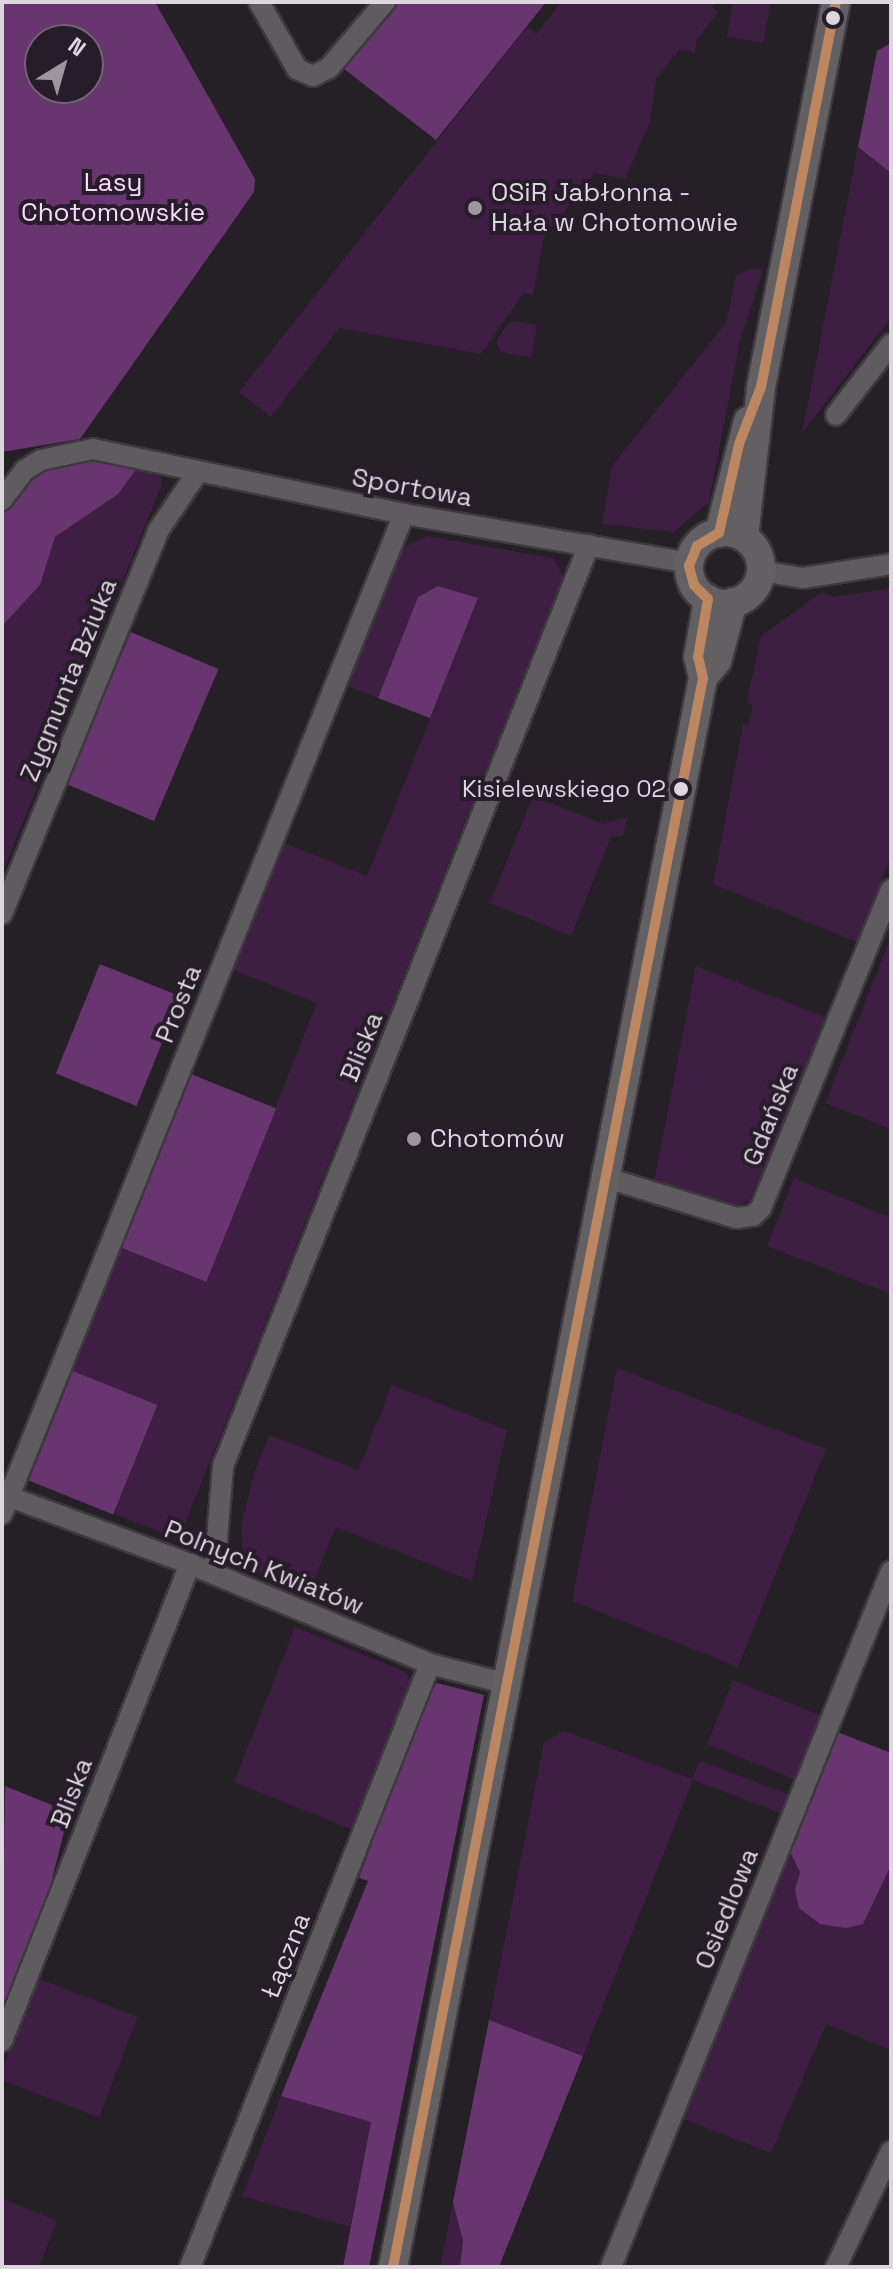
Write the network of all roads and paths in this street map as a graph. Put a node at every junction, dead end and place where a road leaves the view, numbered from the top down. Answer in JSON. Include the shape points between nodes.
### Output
{"nodes":[{"id":1,"x":259,"y":2,"type":"edge"},
{"id":2,"x":385,"y":2,"type":"edge"},
{"id":3,"x":836,"y":2,"type":"edge"},
{"id":4,"x":891,"y":344,"type":"edge"},
{"id":5,"x":836,"y":415,"type":"dead end"},
{"id":6,"x":197,"y":473,"type":"junction"},
{"id":7,"x":2,"y":500,"type":"edge"},
{"id":8,"x":404,"y":514,"type":"junction"},
{"id":9,"x":732,"y":535,"type":"junction"},
{"id":10,"x":589,"y":545,"type":"junction"},
{"id":11,"x":690,"y":563,"type":"junction"},
{"id":12,"x":891,"y":564,"type":"edge"},
{"id":13,"x":761,"y":571,"type":"junction"},
{"id":14,"x":720,"y":601,"type":"junction"},
{"id":15,"x":891,"y":889,"type":"edge"},
{"id":16,"x":2,"y":914,"type":"edge"},
{"id":17,"x":607,"y":1178,"type":"junction"},
{"id":18,"x":4,"y":1502,"type":"edge"},
{"id":19,"x":190,"y":1564,"type":"junction"},
{"id":20,"x":891,"y":1571,"type":"edge"},
{"id":21,"x":214,"y":1574,"type":"junction"},
{"id":22,"x":430,"y":1664,"type":"junction"},
{"id":23,"x":508,"y":1684,"type":"junction"},
{"id":24,"x":2,"y":2041,"type":"edge"},
{"id":25,"x":891,"y":2151,"type":"edge"},
{"id":26,"x":190,"y":2267,"type":"edge"},
{"id":27,"x":393,"y":2267,"type":"edge"},
{"id":28,"x":611,"y":2267,"type":"edge"},
{"id":29,"x":836,"y":2267,"type":"edge"}],
"edges":[{"from":1,"to":2,"type":"street","via":[[297,69],[313,76],[329,68]]},
{"from":3,"to":9,"type":"street"},
{"from":4,"to":5,"type":"street"},
{"from":6,"to":7,"type":"street","name":"Sportowa","via":[[127,453],[76,449],[25,470]]},
{"from":6,"to":8,"type":"street","name":"Sportowa"},
{"from":6,"to":16,"type":"street","name":"Zygmunta Bziuka","via":[[158,531]]},
{"from":8,"to":10,"type":"street","name":"Sportowa"},
{"from":8,"to":18,"type":"street","name":"Prosta"},
{"from":9,"to":11,"type":"street","via":[[697,546]]},
{"from":9,"to":13,"type":"street","via":[[757,552]]},
{"from":10,"to":11,"type":"street","name":"Sportowa"},
{"from":10,"to":21,"type":"street","name":"Bliska","via":[[223,1466]]},
{"from":11,"to":14,"type":"street","via":[[694,585]]},
{"from":12,"to":13,"type":"street","via":[[803,578]]},
{"from":13,"to":14,"type":"street","via":[[753,590]]},
{"from":14,"to":17,"type":"street","via":[[717,661],[703,678]]},
{"from":15,"to":17,"type":"street","name":"Gdańska","via":[[761,1208],[753,1216],[736,1218]]},
{"from":17,"to":23,"type":"street"},
{"from":18,"to":19,"type":"street","name":"Polnych Kwiatów"},
{"from":19,"to":21,"type":"street","name":"Polnych Kwiatów"},
{"from":19,"to":24,"type":"street","name":"Bliska"},
{"from":20,"to":28,"type":"street","name":"Osiedlowa"},
{"from":21,"to":22,"type":"street","name":"Polnych Kwiatów"},
{"from":22,"to":23,"type":"street","name":"Polnych Kwiatów"},
{"from":22,"to":26,"type":"street","name":"Łączna"},
{"from":23,"to":27,"type":"street"},
{"from":25,"to":29,"type":"street"}]}
